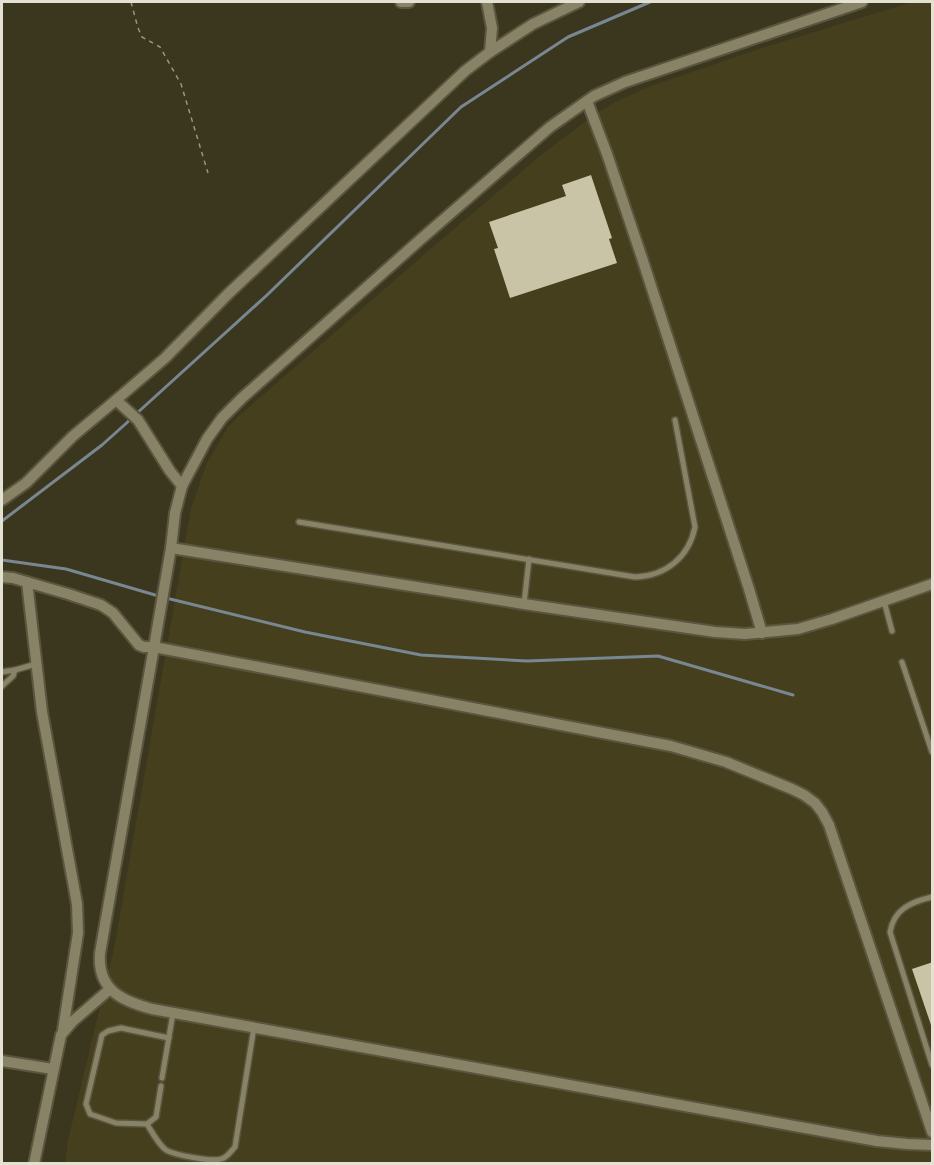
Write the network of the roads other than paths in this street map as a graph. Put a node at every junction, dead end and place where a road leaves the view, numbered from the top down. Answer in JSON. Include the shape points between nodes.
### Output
{"nodes":[{"id":1,"x":401,"y":2,"type":"edge"},
{"id":2,"x":409,"y":2,"type":"edge"},
{"id":3,"x":487,"y":2,"type":"edge"},
{"id":4,"x":579,"y":2,"type":"edge"},
{"id":5,"x":862,"y":2,"type":"edge"},
{"id":6,"x":490,"y":52,"type":"junction"},
{"id":7,"x":587,"y":101,"type":"junction"},
{"id":8,"x":116,"y":400,"type":"junction"},
{"id":9,"x":675,"y":420,"type":"dead end"},
{"id":10,"x":182,"y":486,"type":"junction"},
{"id":11,"x":2,"y":500,"type":"edge"},
{"id":12,"x":299,"y":522,"type":"dead end"},
{"id":13,"x":171,"y":548,"type":"junction"},
{"id":14,"x":529,"y":559,"type":"junction"},
{"id":15,"x":2,"y":577,"type":"edge"},
{"id":16,"x":27,"y":582,"type":"junction"},
{"id":17,"x":933,"y":584,"type":"edge"},
{"id":18,"x":884,"y":601,"type":"junction"},
{"id":19,"x":524,"y":604,"type":"junction"},
{"id":20,"x":892,"y":631,"type":"dead end"},
{"id":21,"x":762,"y":633,"type":"junction"},
{"id":22,"x":154,"y":647,"type":"junction"},
{"id":23,"x":902,"y":662,"type":"dead end"},
{"id":24,"x":36,"y":664,"type":"junction"},
{"id":25,"x":15,"y":670,"type":"junction"},
{"id":26,"x":2,"y":672,"type":"edge"},
{"id":27,"x":2,"y":686,"type":"edge"},
{"id":28,"x":933,"y":752,"type":"edge"},
{"id":29,"x":933,"y":897,"type":"edge"},
{"id":30,"x":110,"y":989,"type":"junction"},
{"id":31,"x":173,"y":1013,"type":"junction"},
{"id":32,"x":254,"y":1027,"type":"junction"},
{"id":33,"x":63,"y":1030,"type":"junction"},
{"id":34,"x":169,"y":1038,"type":"junction"},
{"id":35,"x":2,"y":1061,"type":"edge"},
{"id":36,"x":933,"y":1065,"type":"edge"},
{"id":37,"x":53,"y":1069,"type":"junction"},
{"id":38,"x":162,"y":1078,"type":"dead end"},
{"id":39,"x":161,"y":1086,"type":"dead end"},
{"id":40,"x":147,"y":1124,"type":"junction"},
{"id":41,"x":933,"y":1132,"type":"edge"},
{"id":42,"x":933,"y":1145,"type":"edge"},
{"id":43,"x":34,"y":1164,"type":"edge"}],
"edges":[{"from":1,"to":2,"type":"street"},
{"from":3,"to":6,"type":"street","via":[[492,28]]},
{"from":4,"to":6,"type":"street","via":[[533,24]]},
{"from":5,"to":7,"type":"street","via":[[625,82]]},
{"from":6,"to":8,"type":"street","via":[[431,102],[165,358]]},
{"from":7,"to":10,"type":"street","via":[[550,127],[421,238],[242,398],[215,427]]},
{"from":7,"to":21,"type":"street","via":[[641,255]]},
{"from":8,"to":10,"type":"street","via":[[138,420]]},
{"from":8,"to":11,"type":"street","via":[[26,483]]},
{"from":9,"to":14,"type":"lane","via":[[696,526],[691,542],[677,562],[653,575],[635,577]]},
{"from":10,"to":13,"type":"street"},
{"from":12,"to":14,"type":"lane"},
{"from":13,"to":19,"type":"street"},
{"from":13,"to":22,"type":"street"},
{"from":14,"to":19,"type":"lane"},
{"from":15,"to":16,"type":"street"},
{"from":16,"to":22,"type":"street","via":[[100,604],[139,645]]},
{"from":16,"to":24,"type":"street"},
{"from":17,"to":18,"type":"street"},
{"from":18,"to":20,"type":"lane"},
{"from":18,"to":21,"type":"street","via":[[806,627]]},
{"from":19,"to":21,"type":"street","via":[[715,632]]},
{"from":22,"to":30,"type":"street","via":[[100,953],[101,972]]},
{"from":22,"to":41,"type":"street","via":[[670,746],[726,762],[804,795],[819,807],[829,825]]},
{"from":23,"to":28,"type":"lane"},
{"from":24,"to":25,"type":"lane"},
{"from":24,"to":33,"type":"street","via":[[77,904],[78,933]]},
{"from":25,"to":26,"type":"lane"},
{"from":25,"to":27,"type":"lane"},
{"from":29,"to":36,"type":"lane","via":[[900,910],[890,932]]},
{"from":30,"to":31,"type":"street","via":[[133,1004]]},
{"from":30,"to":33,"type":"street"},
{"from":31,"to":32,"type":"street"},
{"from":31,"to":34,"type":"lane"},
{"from":32,"to":40,"type":"lane","via":[[235,1147],[225,1158],[203,1159],[167,1151]]},
{"from":32,"to":42,"type":"street","via":[[877,1141]]},
{"from":33,"to":37,"type":"street"},
{"from":34,"to":38,"type":"lane"},
{"from":34,"to":40,"type":"lane","via":[[121,1028],[102,1035],[86,1104],[90,1114],[116,1123]]},
{"from":35,"to":37,"type":"street"},
{"from":37,"to":43,"type":"street"},
{"from":39,"to":40,"type":"lane","via":[[156,1117]]}]}
